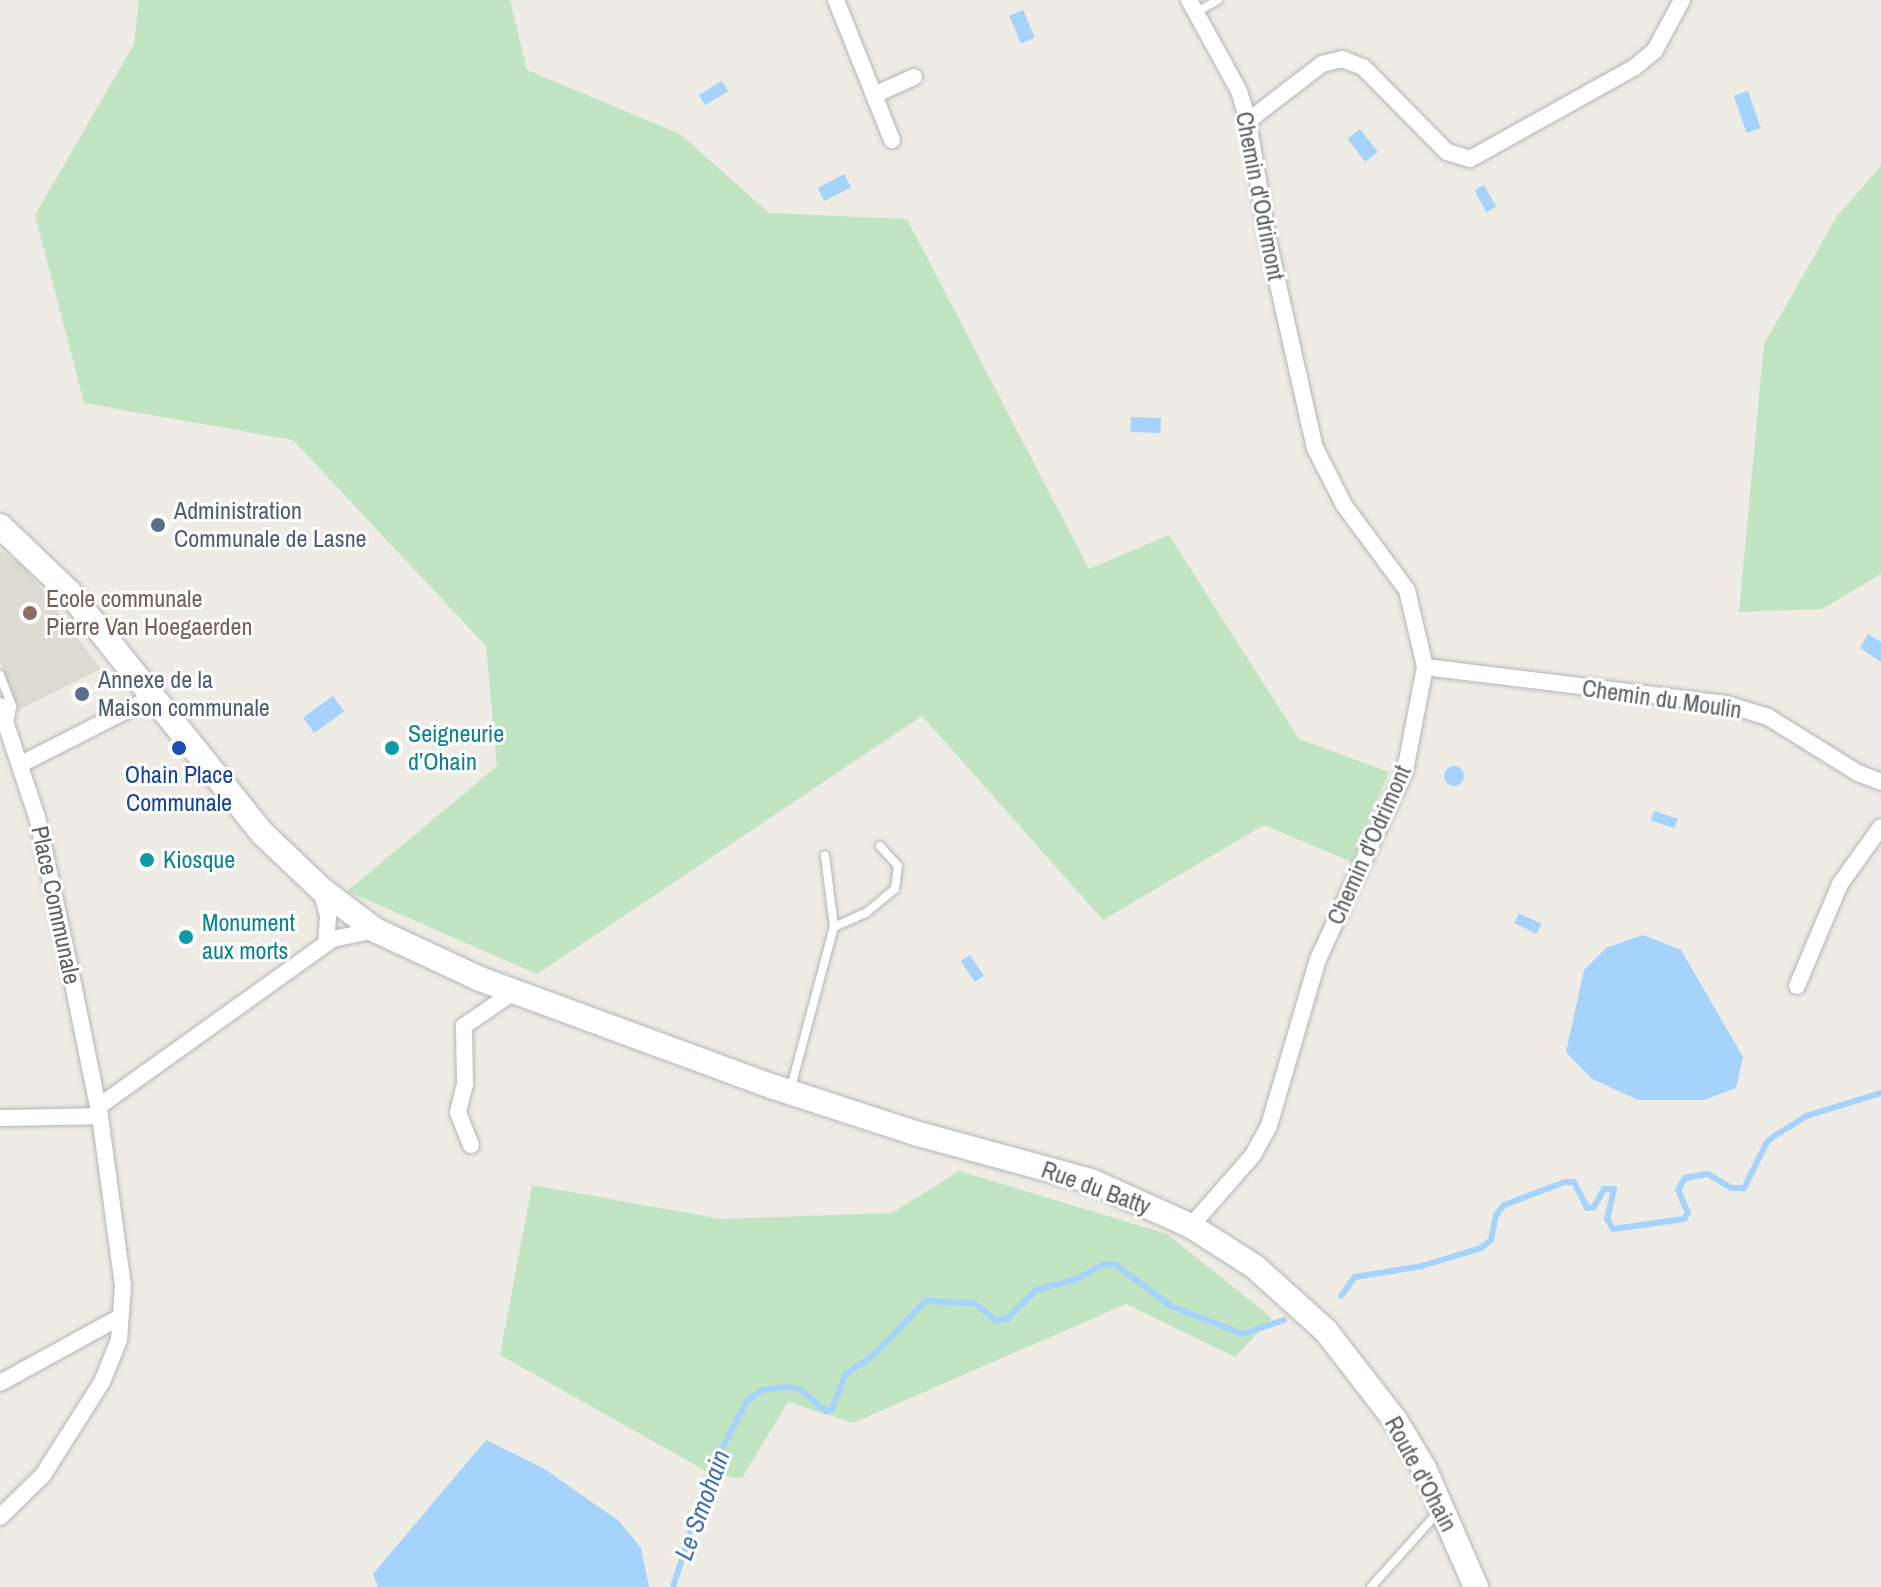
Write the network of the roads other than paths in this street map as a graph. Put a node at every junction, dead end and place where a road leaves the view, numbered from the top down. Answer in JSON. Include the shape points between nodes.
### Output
{"nodes":[{"id":1,"x":836,"y":0,"type":"edge"},
{"id":2,"x":1218,"y":0,"type":"edge"},
{"id":3,"x":1682,"y":0,"type":"edge"},
{"id":4,"x":1193,"y":6,"type":"edge"},
{"id":5,"x":914,"y":77,"type":"dead end"},
{"id":6,"x":874,"y":95,"type":"junction"},
{"id":7,"x":1248,"y":121,"type":"junction"},
{"id":8,"x":892,"y":140,"type":"dead end"},
{"id":9,"x":0,"y":526,"type":"edge"},
{"id":10,"x":1425,"y":667,"type":"junction"},
{"id":11,"x":0,"y":675,"type":"edge"},
{"id":12,"x":153,"y":697,"type":"junction"},
{"id":13,"x":0,"y":706,"type":"edge"},
{"id":14,"x":8,"y":728,"type":"junction"},
{"id":15,"x":21,"y":764,"type":"junction"},
{"id":16,"x":1881,"y":782,"type":"edge"},
{"id":17,"x":1881,"y":827,"type":"edge"},
{"id":18,"x":880,"y":846,"type":"dead end"},
{"id":19,"x":825,"y":856,"type":"dead end"},
{"id":20,"x":321,"y":889,"type":"junction"},
{"id":21,"x":834,"y":927,"type":"junction"},
{"id":22,"x":375,"y":930,"type":"junction"},
{"id":23,"x":326,"y":943,"type":"junction"},
{"id":24,"x":1797,"y":986,"type":"dead end"},
{"id":25,"x":515,"y":991,"type":"junction"},
{"id":26,"x":789,"y":1092,"type":"junction"},
{"id":27,"x":99,"y":1111,"type":"junction"},
{"id":28,"x":0,"y":1118,"type":"edge"},
{"id":29,"x":471,"y":1145,"type":"dead end"},
{"id":30,"x":1191,"y":1226,"type":"junction"},
{"id":31,"x":118,"y":1318,"type":"junction"},
{"id":32,"x":1357,"y":1366,"type":"joint"},
{"id":33,"x":0,"y":1383,"type":"edge"},
{"id":34,"x":1442,"y":1508,"type":"junction"},
{"id":35,"x":0,"y":1517,"type":"edge"},
{"id":36,"x":1371,"y":1587,"type":"edge"},
{"id":37,"x":1476,"y":1587,"type":"edge"}],
"edges":[{"from":1,"to":6,"type":"street"},
{"from":2,"to":4,"type":"lane"},
{"from":3,"to":7,"type":"street","via":[[1655,50],[1635,67],[1470,159],[1447,152],[1363,67],[1342,59],[1322,64]]},
{"from":4,"to":7,"type":"street","name":"Chemin d'Odrimont","via":[[1239,91]]},
{"from":5,"to":6,"type":"street"},
{"from":6,"to":8,"type":"street"},
{"from":7,"to":10,"type":"street","name":"Chemin d'Odrimont","via":[[1312,440],[1344,505],[1407,590]]},
{"from":9,"to":12,"type":"main road","via":[[69,592]]},
{"from":10,"to":16,"type":"street","name":"Chemin du Moulin","via":[[1726,704],[1768,717]]},
{"from":10,"to":30,"type":"street","name":"Chemin d'Odrimont","via":[[1405,771],[1318,959],[1269,1126],[1253,1155]]},
{"from":11,"to":14,"type":"lane","via":[[12,707]]},
{"from":12,"to":15,"type":"street"},
{"from":12,"to":20,"type":"main road","via":[[262,833]]},
{"from":13,"to":14,"type":"street","name":"Place Communale"},
{"from":14,"to":15,"type":"street","name":"Place Communale"},
{"from":15,"to":27,"type":"street","name":"Place Communale","via":[[42,839]]},
{"from":17,"to":24,"type":"street","via":[[1840,884]]},
{"from":18,"to":21,"type":"lane","via":[[898,866],[895,889],[866,913]]},
{"from":19,"to":21,"type":"lane"},
{"from":20,"to":22,"type":"main road"},
{"from":20,"to":23,"type":"street","via":[[328,917]]},
{"from":21,"to":26,"type":"lane"},
{"from":22,"to":23,"type":"street","via":[[355,930]]},
{"from":22,"to":25,"type":"main road","name":"Rue du Batty"},
{"from":23,"to":27,"type":"street"},
{"from":25,"to":26,"type":"main road","name":"Rue du Batty"},
{"from":25,"to":29,"type":"street","via":[[464,1026],[465,1084],[458,1112]]},
{"from":26,"to":30,"type":"main road","name":"Rue du Batty","via":[[1091,1181]]},
{"from":27,"to":28,"type":"street"},
{"from":27,"to":31,"type":"street","name":"Place Communale","via":[[123,1286]]},
{"from":30,"to":32,"type":"main road","name":"Rue du Batty","via":[[1275,1284]]},
{"from":31,"to":33,"type":"street"},
{"from":31,"to":35,"type":"street","name":"Place Communale","via":[[113,1361],[86,1411],[28,1493]]},
{"from":32,"to":34,"type":"main road","name":"Route d'Ohain","via":[[1424,1468]]},
{"from":34,"to":36,"type":"lane"},
{"from":34,"to":37,"type":"main road","name":"Route d'Ohain"}]}
